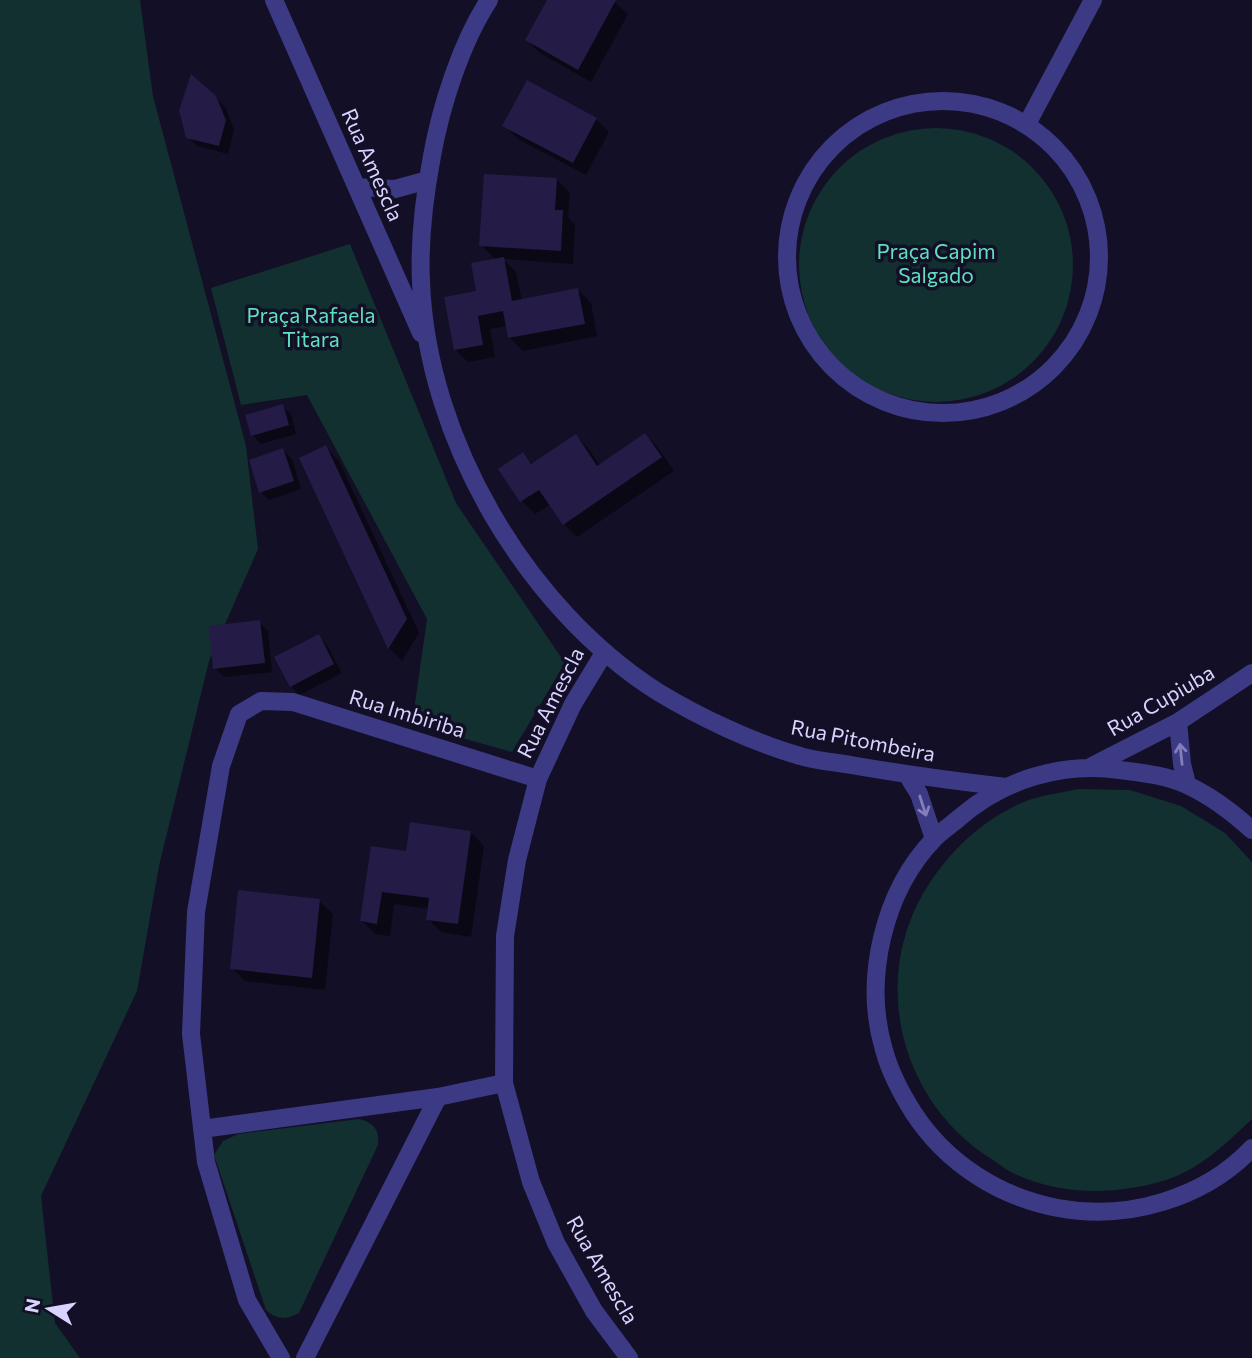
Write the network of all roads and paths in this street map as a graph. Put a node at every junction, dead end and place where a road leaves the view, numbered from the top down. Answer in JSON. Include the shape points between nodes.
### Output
{"nodes":[{"id":1,"x":274,"y":0,"type":"edge"},
{"id":2,"x":489,"y":0,"type":"edge"},
{"id":3,"x":1093,"y":0,"type":"edge"},
{"id":4,"x":1027,"y":124,"type":"junction"},
{"id":5,"x":428,"y":180,"type":"junction"},
{"id":6,"x":357,"y":187,"type":"junction"},
{"id":7,"x":428,"y":349,"type":"junction"},
{"id":8,"x":604,"y":653,"type":"junction"},
{"id":9,"x":1252,"y":673,"type":"edge"},
{"id":10,"x":1178,"y":722,"type":"junction"},
{"id":11,"x":1092,"y":766,"type":"junction"},
{"id":12,"x":908,"y":775,"type":"junction"},
{"id":13,"x":538,"y":779,"type":"junction"},
{"id":14,"x":1186,"y":785,"type":"junction"},
{"id":15,"x":1006,"y":786,"type":"junction"},
{"id":16,"x":1252,"y":830,"type":"edge"},
{"id":17,"x":934,"y":839,"type":"junction"},
{"id":18,"x":504,"y":1083,"type":"junction"},
{"id":19,"x":438,"y":1097,"type":"junction"},
{"id":20,"x":202,"y":1129,"type":"junction"},
{"id":21,"x":1252,"y":1149,"type":"edge"},
{"id":22,"x":281,"y":1358,"type":"edge"},
{"id":23,"x":305,"y":1358,"type":"edge"},
{"id":24,"x":629,"y":1358,"type":"edge"}],
"edges":[{"from":1,"to":6,"type":"street","name":"Rua Amescla"},
{"from":2,"to":5,"type":"street","via":[[477,18],[439,115]]},
{"from":3,"to":4,"type":"street"},
{"from":4,"to":4,"type":"street","via":[[975,104],[942,100],[898,106],[858,125],[824,155],[806,183],[788,236],[788,281],[801,324],[825,361],[859,391],[911,411],[944,415],[988,408],[1028,389],[1054,367],[1086,322],[1098,278],[1098,234],[1092,212],[1085,191],[1061,153]]},
{"from":5,"to":6,"type":"street","via":[[395,189]]},
{"from":5,"to":7,"type":"street","name":"Rua Amescla","via":[[421,218],[421,284]]},
{"from":6,"to":7,"type":"street","name":"Rua Amescla"},
{"from":7,"to":8,"type":"street","name":"Rua Amescla","via":[[445,413],[481,497],[531,574]]},
{"from":8,"to":12,"type":"street","name":"Rua Pitombeira","via":[[659,692],[731,730],[800,756]]},
{"from":8,"to":13,"type":"street","name":"Rua Amescla","via":[[573,704]]},
{"from":9,"to":10,"type":"street","name":"Rua Cupiuba"},
{"from":10,"to":11,"type":"street","name":"Rua Cupiuba"},
{"from":14,"to":10,"type":"street","one_way":true},
{"from":11,"to":14,"type":"street","via":[[1164,776]]},
{"from":11,"to":15,"type":"street","name":"Rua Pitombeira","via":[[1033,776]]},
{"from":12,"to":15,"type":"street","name":"Rua Pitombeira"},
{"from":12,"to":17,"type":"street","one_way":true},
{"from":13,"to":18,"type":"street","name":"Rua Amescla","via":[[517,860],[505,936]]},
{"from":13,"to":20,"type":"street","name":"Rua Imbiriba","via":[[293,702],[261,701],[239,714],[221,766],[196,912],[191,1034]]},
{"from":14,"to":16,"type":"street","via":[[1226,806]]},
{"from":15,"to":17,"type":"street","via":[[979,800]]},
{"from":17,"to":21,"type":"street","via":[[907,875],[888,916],[878,960],[876,1004],[883,1049],[900,1091],[923,1129],[955,1161],[992,1186],[1033,1203],[1077,1212],[1121,1211],[1166,1202],[1206,1184]]},
{"from":18,"to":19,"type":"street"},
{"from":18,"to":24,"type":"street","name":"Rua Amescla","via":[[531,1182],[556,1243],[594,1311]]},
{"from":19,"to":20,"type":"street"},
{"from":19,"to":23,"type":"street"},
{"from":20,"to":22,"type":"street","via":[[206,1162],[247,1300]]}]}
